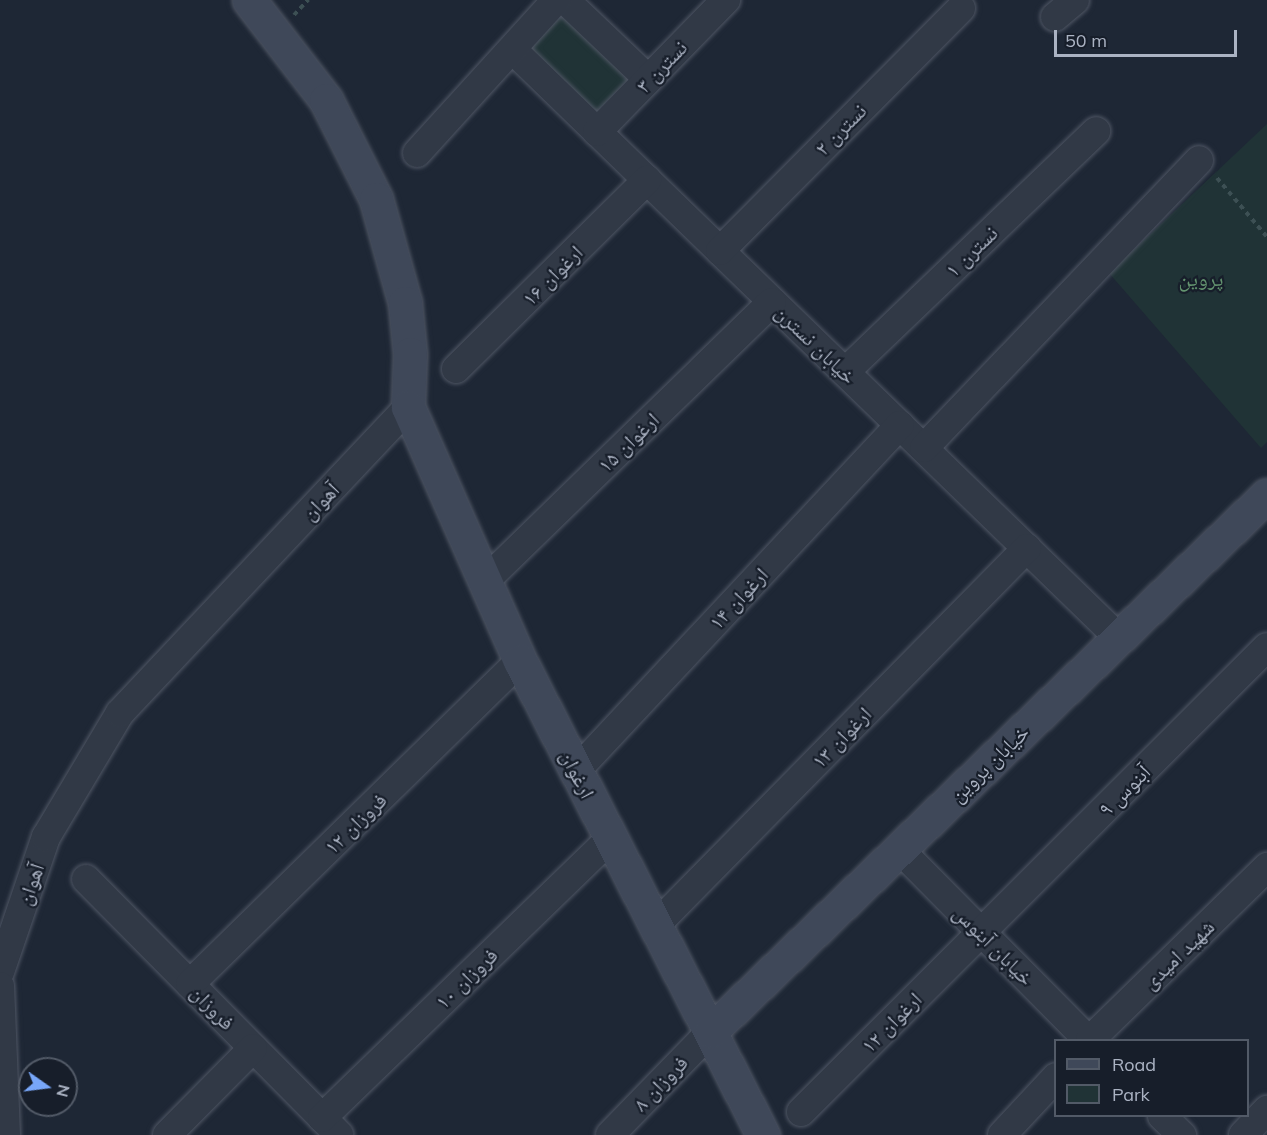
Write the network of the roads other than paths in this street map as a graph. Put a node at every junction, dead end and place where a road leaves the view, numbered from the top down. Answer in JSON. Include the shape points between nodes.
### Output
{"nodes":[{"id":1,"x":249,"y":0,"type":"edge"},
{"id":2,"x":556,"y":0,"type":"edge"},
{"id":3,"x":565,"y":0,"type":"edge"},
{"id":4,"x":726,"y":0,"type":"edge"},
{"id":5,"x":961,"y":8,"type":"dead end"},
{"id":6,"x":513,"y":50,"type":"junction"},
{"id":7,"x":648,"y":79,"type":"junction"},
{"id":8,"x":1096,"y":131,"type":"dead end"},
{"id":9,"x":597,"y":132,"type":"junction"},
{"id":10,"x":417,"y":153,"type":"dead end"},
{"id":11,"x":1207,"y":168,"type":"road end"},
{"id":12,"x":647,"y":180,"type":"junction"},
{"id":13,"x":720,"y":250,"type":"junction"},
{"id":14,"x":772,"y":302,"type":"junction"},
{"id":15,"x":456,"y":369,"type":"dead end"},
{"id":16,"x":845,"y":372,"type":"junction"},
{"id":17,"x":408,"y":407,"type":"junction"},
{"id":18,"x":900,"y":425,"type":"junction"},
{"id":19,"x":924,"y":448,"type":"junction"},
{"id":20,"x":1267,"y":495,"type":"edge"},
{"id":21,"x":1027,"y":548,"type":"junction"},
{"id":22,"x":484,"y":581,"type":"junction"},
{"id":23,"x":1119,"y":638,"type":"junction"},
{"id":24,"x":1267,"y":648,"type":"edge"},
{"id":25,"x":520,"y":661,"type":"junction"},
{"id":26,"x":576,"y":771,"type":"junction"},
{"id":27,"x":611,"y":838,"type":"junction"},
{"id":28,"x":899,"y":849,"type":"junction"},
{"id":29,"x":1267,"y":867,"type":"edge"},
{"id":30,"x":86,"y":879,"type":"dead end"},
{"id":31,"x":656,"y":925,"type":"junction"},
{"id":32,"x":982,"y":933,"type":"junction"},
{"id":33,"x":0,"y":972,"type":"edge"},
{"id":34,"x":190,"y":984,"type":"junction"},
{"id":35,"x":0,"y":986,"type":"edge"},
{"id":36,"x":711,"y":1031,"type":"junction"},
{"id":37,"x":1087,"y":1039,"type":"edge"},
{"id":38,"x":1091,"y":1039,"type":"edge"},
{"id":39,"x":253,"y":1048,"type":"junction"},
{"id":40,"x":1054,"y":1079,"type":"edge"},
{"id":41,"x":1267,"y":1110,"type":"edge"},
{"id":42,"x":801,"y":1112,"type":"dead end"},
{"id":43,"x":1163,"y":1117,"type":"edge"},
{"id":44,"x":330,"y":1126,"type":"edge"},
{"id":45,"x":6,"y":1135,"type":"edge"},
{"id":46,"x":167,"y":1135,"type":"edge"},
{"id":47,"x":610,"y":1135,"type":"edge"},
{"id":48,"x":763,"y":1135,"type":"edge"},
{"id":49,"x":1002,"y":1135,"type":"edge"},
{"id":50,"x":1182,"y":1135,"type":"edge"},
{"id":51,"x":1243,"y":1135,"type":"edge"}],
"edges":[{"from":1,"to":17,"type":"street","via":[[326,100],[376,199],[405,303],[410,354]]},
{"from":2,"to":6,"type":"street"},
{"from":3,"to":7,"type":"street"},
{"from":4,"to":7,"type":"street","name":"نسترن ۳"},
{"from":5,"to":13,"type":"street","name":"نسترن ۲"},
{"from":6,"to":9,"type":"street","name":"خیابان نسترن"},
{"from":6,"to":10,"type":"street"},
{"from":7,"to":9,"type":"street","name":"نسترن ۳"},
{"from":8,"to":16,"type":"street","name":"نسترن ۱"},
{"from":9,"to":12,"type":"street","name":"خیابان نسترن"},
{"from":11,"to":19,"type":"street"},
{"from":12,"to":13,"type":"street","name":"خیابان نسترن"},
{"from":12,"to":15,"type":"street","name":"ارغوان ۱۶"},
{"from":13,"to":14,"type":"street","name":"خیابان نسترن"},
{"from":14,"to":16,"type":"street","name":"خیابان نسترن"},
{"from":14,"to":22,"type":"street","name":"ارغوان ۱۵"},
{"from":16,"to":18,"type":"street","name":"خیابان نسترن"},
{"from":17,"to":22,"type":"street","name":"ارغوان"},
{"from":17,"to":33,"type":"street","name":"آهوان","via":[[120,713],[46,837]]},
{"from":18,"to":19,"type":"street","name":"خیابان نسترن"},
{"from":18,"to":26,"type":"street","name":"ارغوان ۱۴"},
{"from":19,"to":21,"type":"street","name":"خیابان نسترن"},
{"from":20,"to":23,"type":"street","name":"خیابان پروین"},
{"from":21,"to":23,"type":"street","name":"خیابان نسترن"},
{"from":21,"to":31,"type":"street","name":"ارغوان ۱۳"},
{"from":22,"to":25,"type":"street","name":"ارغوان"},
{"from":23,"to":28,"type":"street","name":"خیابان پروین"},
{"from":24,"to":32,"type":"street","name":"آبنوس ۹"},
{"from":25,"to":26,"type":"street","name":"ارغوان"},
{"from":25,"to":34,"type":"street","name":"فروزان ۱۲"},
{"from":26,"to":27,"type":"street","name":"ارغوان"},
{"from":27,"to":31,"type":"street","name":"ارغوان"},
{"from":27,"to":44,"type":"street","name":"فروزان ۱۰"},
{"from":28,"to":32,"type":"street","name":"خیابان آبنوس"},
{"from":28,"to":36,"type":"street","name":"خیابان پروین"},
{"from":29,"to":38,"type":"street","name":"شهید امیدی"},
{"from":30,"to":34,"type":"street","name":"فروزان"},
{"from":31,"to":36,"type":"street","name":"ارغوان"},
{"from":32,"to":37,"type":"street","name":"خیابان آبنوس"},
{"from":32,"to":42,"type":"street","name":"ارغوان ۱۲"},
{"from":34,"to":39,"type":"street","name":"فروزان"},
{"from":35,"to":45,"type":"street"},
{"from":36,"to":47,"type":"street","name":"فروزان ۸"},
{"from":36,"to":48,"type":"street","name":"ارغوان"},
{"from":39,"to":44,"type":"street","name":"فروزان"},
{"from":39,"to":46,"type":"street"},
{"from":40,"to":49,"type":"street"},
{"from":41,"to":51,"type":"street"},
{"from":43,"to":50,"type":"street"}]}
